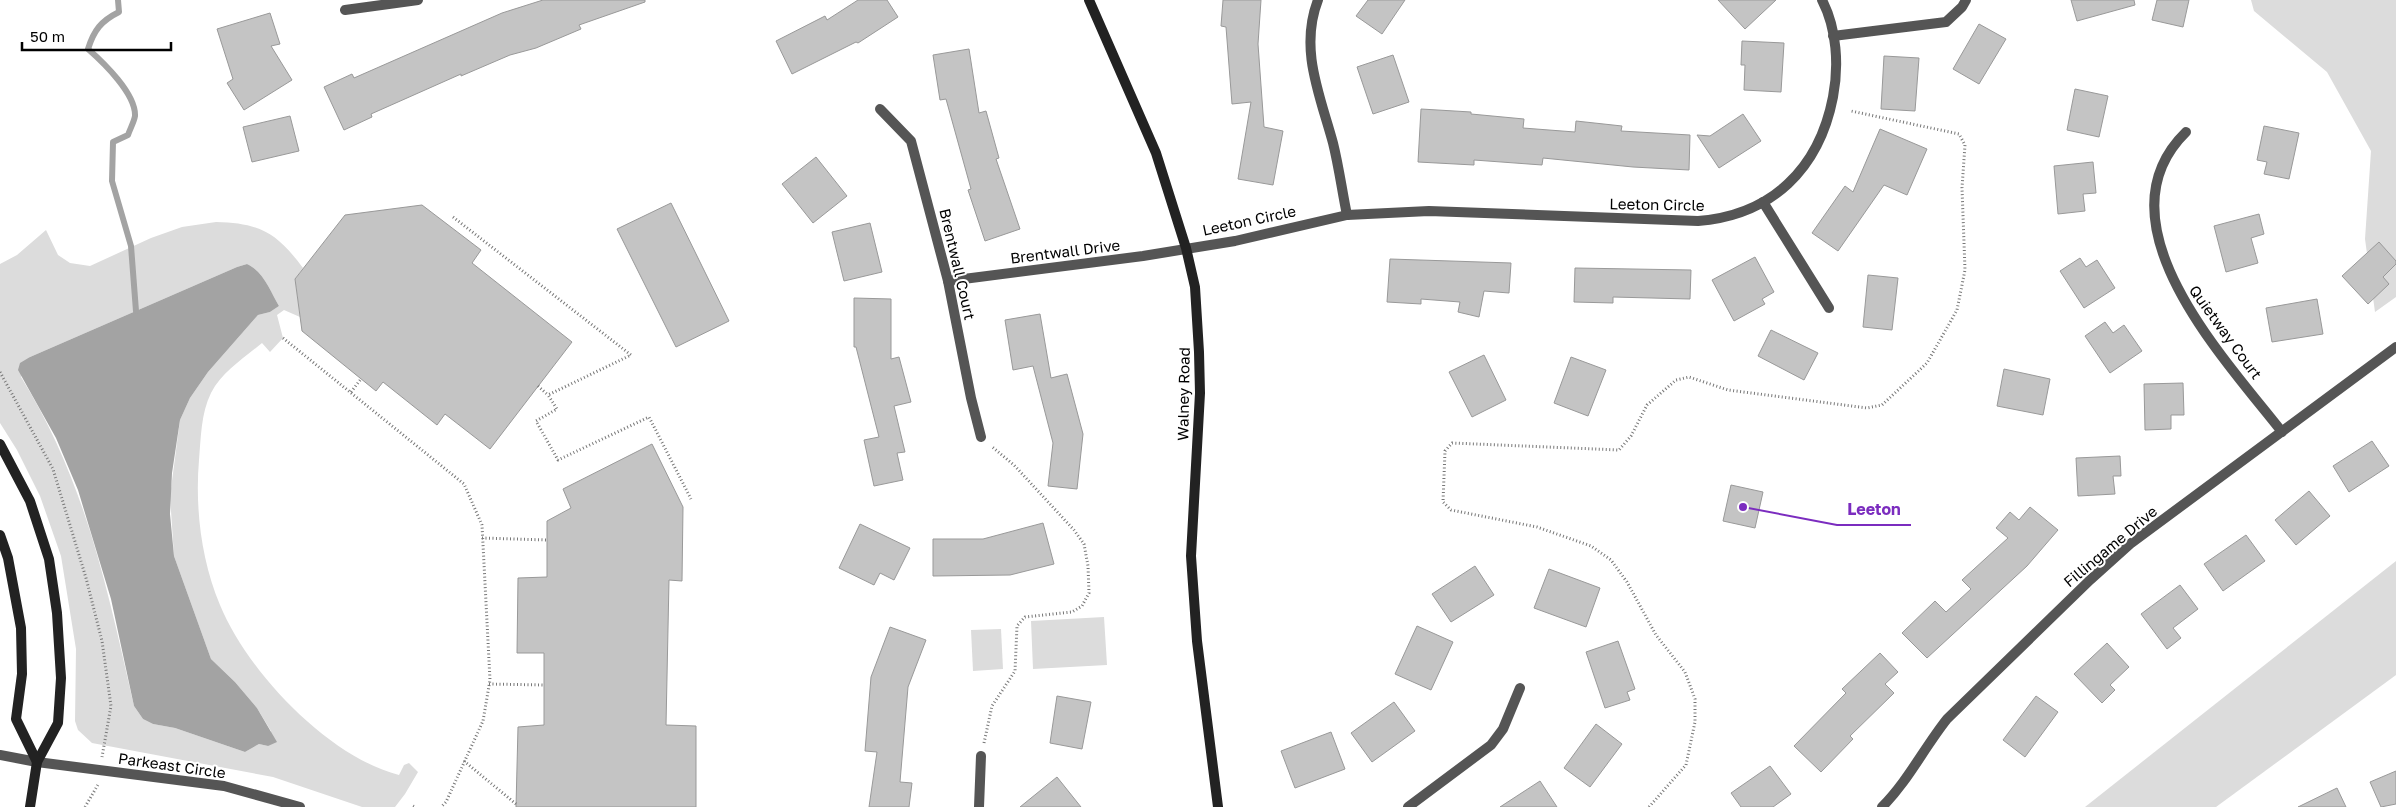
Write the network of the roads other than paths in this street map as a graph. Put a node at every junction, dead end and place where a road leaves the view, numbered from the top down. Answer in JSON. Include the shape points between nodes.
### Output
{"nodes":[{"id":1,"x":418,"y":0,"type":"edge"},
{"id":2,"x":1090,"y":0,"type":"edge"},
{"id":3,"x":1318,"y":0,"type":"edge"},
{"id":4,"x":1822,"y":0,"type":"edge"},
{"id":5,"x":1966,"y":0,"type":"edge"},
{"id":6,"x":345,"y":10,"type":"dead end"},
{"id":7,"x":1833,"y":36,"type":"junction"},
{"id":8,"x":880,"y":109,"type":"dead end"},
{"id":9,"x":2186,"y":132,"type":"dead end"},
{"id":10,"x":1763,"y":202,"type":"junction"},
{"id":11,"x":1348,"y":215,"type":"junction"},
{"id":12,"x":1186,"y":248,"type":"junction"},
{"id":13,"x":948,"y":281,"type":"junction"},
{"id":14,"x":1830,"y":308,"type":"dead end"},
{"id":15,"x":2396,"y":347,"type":"edge"},
{"id":16,"x":2282,"y":432,"type":"junction"},
{"id":17,"x":981,"y":437,"type":"road end"},
{"id":18,"x":0,"y":444,"type":"edge"},
{"id":19,"x":0,"y":535,"type":"edge"},
{"id":20,"x":1520,"y":688,"type":"dead end"},
{"id":21,"x":0,"y":755,"type":"edge"},
{"id":22,"x":982,"y":756,"type":"road end"},
{"id":23,"x":37,"y":762,"type":"junction"},
{"id":24,"x":30,"y":807,"type":"edge"},
{"id":25,"x":300,"y":807,"type":"edge"},
{"id":26,"x":979,"y":807,"type":"edge"},
{"id":27,"x":1218,"y":807,"type":"edge"},
{"id":28,"x":1408,"y":807,"type":"edge"},
{"id":29,"x":1882,"y":807,"type":"edge"}],
"edges":[{"from":1,"to":6,"type":"street"},
{"from":2,"to":12,"type":"main road","name":"Walney Road","via":[[1156,153]]},
{"from":3,"to":11,"type":"street","via":[[1311,29],[1312,75],[1333,144]]},
{"from":4,"to":7,"type":"street","name":"Leeton Circle"},
{"from":5,"to":7,"type":"street","via":[[1946,22]]},
{"from":7,"to":10,"type":"street","name":"Leeton Circle","via":[[1835,85],[1829,118],[1820,142],[1789,184]]},
{"from":8,"to":13,"type":"street","name":"Brentwall Court","via":[[911,141]]},
{"from":9,"to":16,"type":"street","name":"Quietway Court","via":[[2161,164],[2155,184],[2155,215],[2166,265],[2185,303]]},
{"from":10,"to":11,"type":"street","name":"Leeton Circle","via":[[1726,218],[1698,221],[1429,210]]},
{"from":10,"to":14,"type":"street"},
{"from":11,"to":12,"type":"street","name":"Leeton Circle","via":[[1235,241]]},
{"from":12,"to":13,"type":"street","name":"Brentwall Drive"},
{"from":12,"to":27,"type":"main road","name":"Walney Road","via":[[1194,287],[1200,352],[1191,556],[1202,688]]},
{"from":13,"to":17,"type":"street","name":"Brentwall Court"},
{"from":15,"to":16,"type":"street","name":"Fillingame Drive"},
{"from":16,"to":29,"type":"street","name":"Fillingame Drive","via":[[2130,544],[2090,580],[1947,719],[1902,785]]},
{"from":18,"to":23,"type":"main road","via":[[30,501],[49,559],[57,614],[61,678],[58,723]]},
{"from":19,"to":23,"type":"main road","via":[[22,628],[22,674],[16,719]]},
{"from":20,"to":28,"type":"street","via":[[1503,729],[1491,745]]},
{"from":21,"to":23,"type":"street","name":"Parkeast Circle"},
{"from":22,"to":26,"type":"street"},
{"from":23,"to":24,"type":"main road"},
{"from":23,"to":25,"type":"street","name":"Parkeast Circle","via":[[224,786]]}]}
